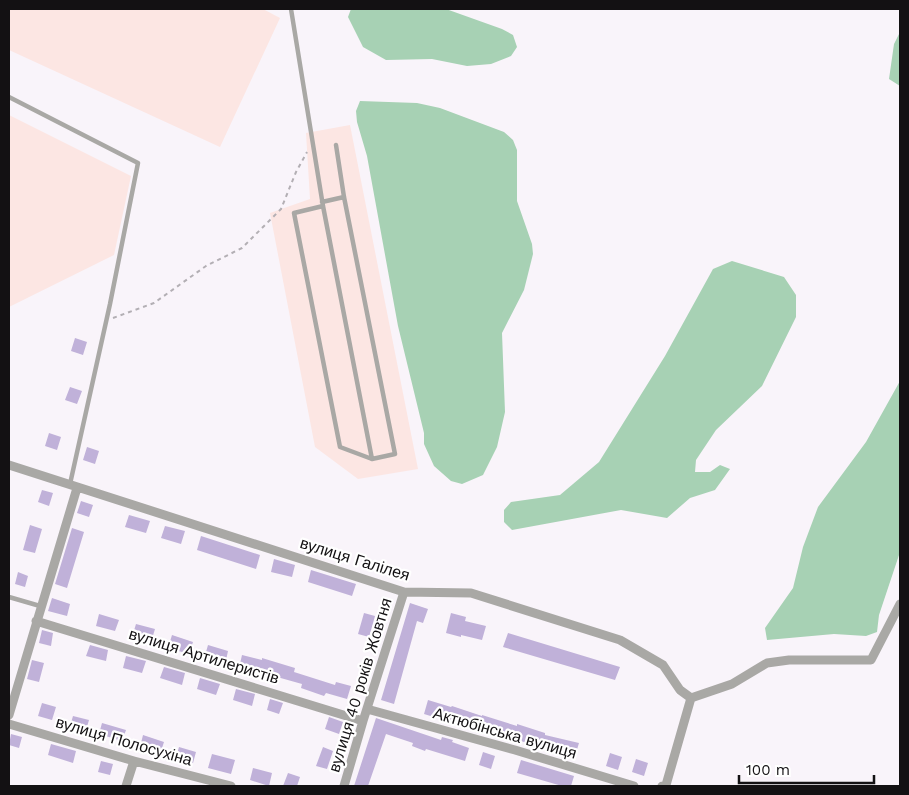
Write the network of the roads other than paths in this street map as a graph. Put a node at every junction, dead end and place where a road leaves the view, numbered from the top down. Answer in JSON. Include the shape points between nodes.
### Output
{"nodes":[{"id":1,"x":291,"y":9,"type":"edge"},
{"id":2,"x":9,"y":97,"type":"edge"},
{"id":3,"x":336,"y":146,"type":"dead end"},
{"id":4,"x":344,"y":197,"type":"junction"},
{"id":5,"x":323,"y":204,"type":"junction"},
{"id":6,"x":372,"y":459,"type":"junction"},
{"id":7,"x":9,"y":465,"type":"edge"},
{"id":8,"x":73,"y":486,"type":"junction"},
{"id":9,"x":404,"y":592,"type":"junction"},
{"id":10,"x":9,"y":597,"type":"edge"},
{"id":11,"x":900,"y":604,"type":"edge"},
{"id":12,"x":40,"y":606,"type":"junction"},
{"id":13,"x":36,"y":620,"type":"junction"},
{"id":14,"x":691,"y":698,"type":"junction"},
{"id":15,"x":367,"y":709,"type":"junction"},
{"id":16,"x":9,"y":715,"type":"edge"},
{"id":17,"x":363,"y":721,"type":"junction"},
{"id":18,"x":9,"y":724,"type":"edge"},
{"id":19,"x":134,"y":761,"type":"junction"},
{"id":20,"x":126,"y":786,"type":"edge"},
{"id":21,"x":231,"y":786,"type":"edge"},
{"id":22,"x":344,"y":786,"type":"edge"},
{"id":23,"x":634,"y":786,"type":"edge"},
{"id":24,"x":664,"y":786,"type":"edge"}],
"edges":[{"from":1,"to":5,"type":"lane"},
{"from":2,"to":8,"type":"lane","via":[[138,163]]},
{"from":3,"to":4,"type":"lane"},
{"from":4,"to":5,"type":"lane"},
{"from":4,"to":6,"type":"lane","via":[[395,454]]},
{"from":5,"to":6,"type":"lane"},
{"from":5,"to":6,"type":"lane","via":[[294,213],[340,447]]},
{"from":7,"to":8,"type":"street","name":"вулиця Галілея"},
{"from":8,"to":9,"type":"street","name":"вулиця Галілея"},
{"from":8,"to":12,"type":"street"},
{"from":9,"to":14,"type":"street","name":"вулиця Галілея","via":[[471,592],[620,640],[663,665],[680,690]]},
{"from":9,"to":15,"type":"street","name":"вулиця 40 років Жовтня"},
{"from":10,"to":12,"type":"lane"},
{"from":11,"to":14,"type":"street","via":[[871,660],[767,663],[732,684]]},
{"from":12,"to":13,"type":"street"},
{"from":13,"to":16,"type":"street"},
{"from":13,"to":17,"type":"street","name":"вулиця Артилеристів"},
{"from":14,"to":24,"type":"street"},
{"from":15,"to":17,"type":"street","name":"вулиця 40 років Жовтня"},
{"from":15,"to":23,"type":"street","name":"Актюбінська вулиця"},
{"from":17,"to":22,"type":"street","name":"вулиця 40 років Жовтня"},
{"from":18,"to":19,"type":"street","name":"вулиця Полосухіна"},
{"from":19,"to":20,"type":"street"},
{"from":19,"to":21,"type":"street","name":"вулиця Полосухіна"}]}
